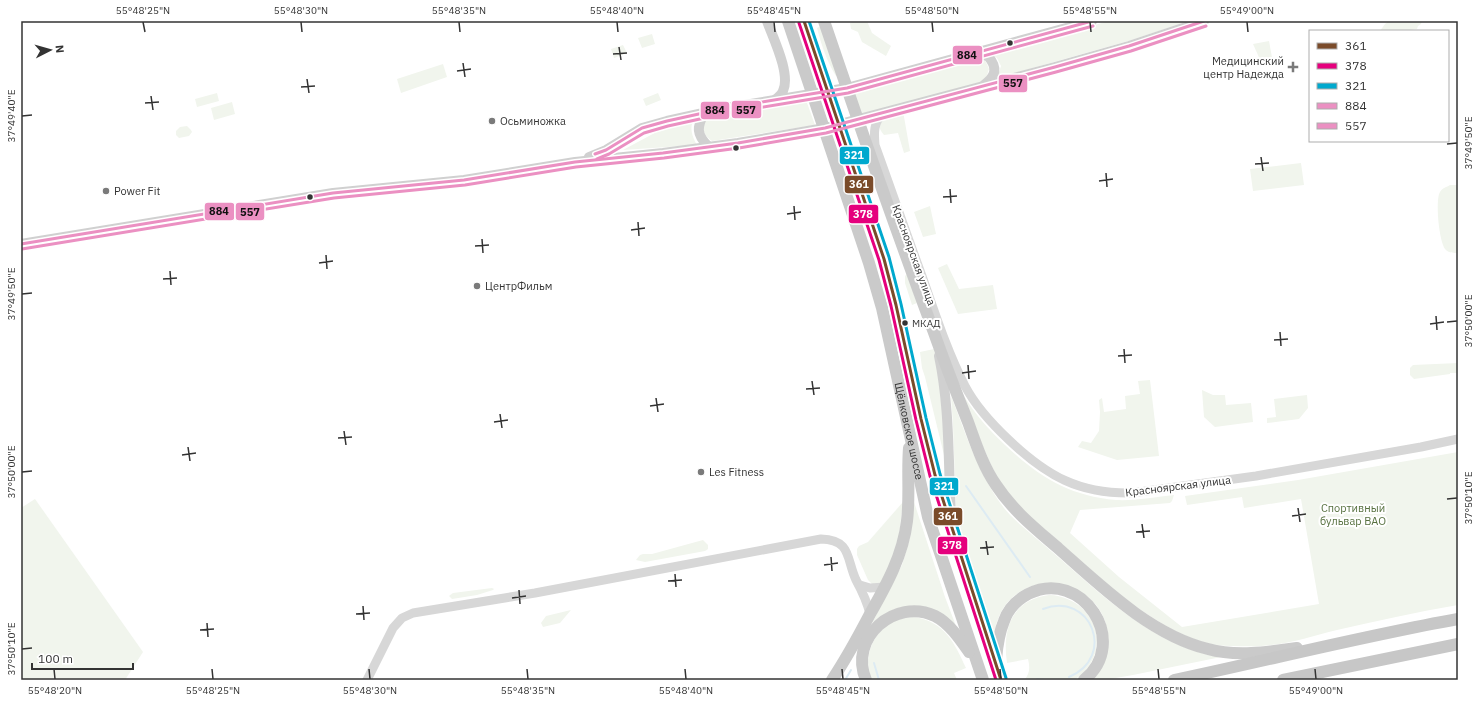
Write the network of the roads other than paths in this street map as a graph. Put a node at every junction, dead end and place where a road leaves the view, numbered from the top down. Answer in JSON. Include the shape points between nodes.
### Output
{"nodes":[{"id":1,"x":767,"y":21,"type":"edge"},
{"id":2,"x":788,"y":21,"type":"edge"},
{"id":3,"x":804,"y":21,"type":"edge"},
{"id":4,"x":824,"y":21,"type":"edge"},
{"id":5,"x":1092,"y":21,"type":"edge"},
{"id":6,"x":1204,"y":21,"type":"edge"},
{"id":7,"x":973,"y":54,"type":"junction"},
{"id":8,"x":982,"y":87,"type":"junction"},
{"id":9,"x":846,"y":88,"type":"junction"},
{"id":10,"x":828,"y":92,"type":"junction"},
{"id":11,"x":813,"y":94,"type":"junction"},
{"id":12,"x":775,"y":100,"type":"junction"},
{"id":13,"x":704,"y":113,"type":"junction"},
{"id":14,"x":884,"y":113,"type":"junction"},
{"id":15,"x":857,"y":120,"type":"junction"},
{"id":16,"x":840,"y":125,"type":"junction"},
{"id":17,"x":825,"y":128,"type":"junction"},
{"id":18,"x":708,"y":146,"type":"junction"},
{"id":19,"x":575,"y":162,"type":"junction"},
{"id":20,"x":21,"y":244,"type":"edge"},
{"id":21,"x":933,"y":330,"type":"junction"},
{"id":22,"x":910,"y":435,"type":"junction"},
{"id":23,"x":1458,"y":439,"type":"edge"},
{"id":24,"x":951,"y":530,"type":"junction"},
{"id":25,"x":860,"y":585,"type":"junction"},
{"id":26,"x":885,"y":588,"type":"junction"},
{"id":27,"x":870,"y":614,"type":"junction"},
{"id":28,"x":1458,"y":619,"type":"edge"},
{"id":29,"x":1342,"y":642,"type":"junction"},
{"id":30,"x":1458,"y":644,"type":"edge"},
{"id":31,"x":996,"y":664,"type":"junction"},
{"id":32,"x":977,"y":665,"type":"junction"},
{"id":33,"x":1346,"y":667,"type":"junction"},
{"id":34,"x":367,"y":680,"type":"edge"},
{"id":35,"x":832,"y":680,"type":"edge"},
{"id":36,"x":866,"y":680,"type":"edge"},
{"id":37,"x":983,"y":680,"type":"edge"},
{"id":38,"x":1001,"y":680,"type":"edge"},
{"id":39,"x":1084,"y":680,"type":"edge"},
{"id":40,"x":1174,"y":680,"type":"edge"},
{"id":41,"x":1283,"y":680,"type":"edge"},
{"id":42,"x":1313,"y":680,"type":"edge"}],
"edges":[{"from":1,"to":12,"type":"main road","via":[[786,77],[784,90]]},
{"from":2,"to":11,"type":"main road","name":"Щёлковское шоссе"},
{"from":3,"to":10,"type":"main road","name":"Щёлковское шоссе"},
{"from":4,"to":9,"type":"main road"},
{"from":5,"to":7,"type":"main road"},
{"from":6,"to":8,"type":"main road","via":[[1129,46]]},
{"from":7,"to":8,"type":"main road","via":[[988,56],[995,66],[993,78]]},
{"from":7,"to":9,"type":"main road"},
{"from":8,"to":14,"type":"main road"},
{"from":9,"to":10,"type":"main road"},
{"from":9,"to":15,"type":"main road"},
{"from":10,"to":11,"type":"main road"},
{"from":10,"to":16,"type":"main road","name":"Щёлковское шоссе"},
{"from":11,"to":12,"type":"main road"},
{"from":11,"to":17,"type":"main road","name":"Щёлковское шоссе"},
{"from":12,"to":13,"type":"main road"},
{"from":13,"to":18,"type":"main road","via":[[698,131]]},
{"from":13,"to":19,"type":"main road","via":[[642,128],[606,150]]},
{"from":14,"to":15,"type":"main road"},
{"from":14,"to":23,"type":"street","name":"Красноярская улица","via":[[876,123],[875,145],[939,325],[959,372],[974,402],[996,428],[1050,474],[1092,490],[1117,494],[1132,493],[1173,489]]},
{"from":15,"to":16,"type":"main road"},
{"from":15,"to":21,"type":"main road"},
{"from":16,"to":17,"type":"main road"},
{"from":16,"to":24,"type":"main road","name":"Щёлковское шоссе","via":[[890,282],[922,426]]},
{"from":17,"to":18,"type":"main road"},
{"from":17,"to":22,"type":"main road","name":"Щёлковское шоссе","via":[[876,286]]},
{"from":18,"to":19,"type":"main road"},
{"from":19,"to":20,"type":"main road","via":[[464,180],[333,193]]},
{"from":21,"to":24,"type":"main road","via":[[944,387]]},
{"from":21,"to":29,"type":"main road","via":[[983,462],[1010,505],[1132,610],[1164,632],[1210,650],[1271,651]]},
{"from":22,"to":26,"type":"main road","via":[[908,520],[897,563]]},
{"from":22,"to":32,"type":"main road","name":"Щёлковское шоссе","via":[[928,517]]},
{"from":24,"to":31,"type":"main road","name":"Щёлковское шоссе"},
{"from":25,"to":26,"type":"street"},
{"from":25,"to":27,"type":"street"},
{"from":25,"to":34,"type":"street","via":[[847,551],[840,544],[821,539],[535,593],[412,613],[396,624]]},
{"from":26,"to":27,"type":"main road"},
{"from":27,"to":35,"type":"main road"},
{"from":28,"to":29,"type":"highway"},
{"from":29,"to":40,"type":"highway"},
{"from":30,"to":33,"type":"highway"},
{"from":31,"to":38,"type":"main road","name":"Щёлковское шоссе"},
{"from":31,"to":39,"type":"main road","via":[[1001,630],[1012,607],[1032,593],[1048,589],[1061,590],[1086,603],[1100,624],[1103,640],[1100,657]]},
{"from":32,"to":36,"type":"main road","via":[[944,622],[925,613],[904,612],[884,620],[869,636],[862,656]]},
{"from":32,"to":37,"type":"main road","name":"Щёлковское шоссе"},
{"from":33,"to":41,"type":"highway"},
{"from":33,"to":42,"type":"main road"}]}
